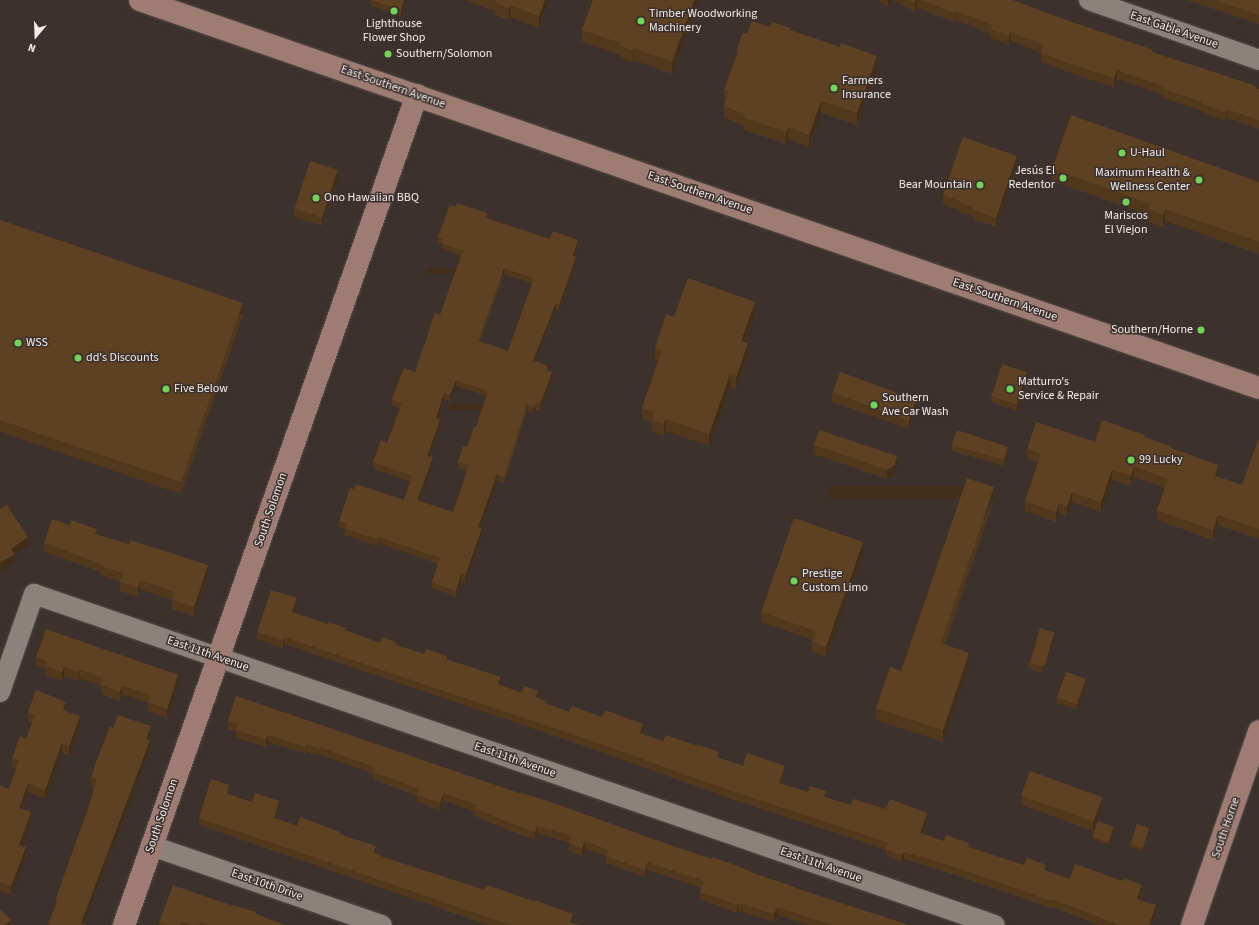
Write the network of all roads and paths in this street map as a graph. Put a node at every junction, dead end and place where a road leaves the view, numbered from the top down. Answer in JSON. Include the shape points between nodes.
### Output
{"nodes":[{"id":1,"x":140,"y":0,"type":"edge"},
{"id":2,"x":1089,"y":0,"type":"edge"},
{"id":3,"x":1259,"y":60,"type":"edge"},
{"id":4,"x":417,"y":95,"type":"junction"},
{"id":5,"x":1259,"y":388,"type":"edge"},
{"id":6,"x":217,"y":657,"type":"junction"},
{"id":7,"x":0,"y":692,"type":"edge"},
{"id":8,"x":1259,"y":731,"type":"edge"},
{"id":9,"x":152,"y":846,"type":"junction"},
{"id":10,"x":124,"y":925,"type":"edge"},
{"id":11,"x":382,"y":925,"type":"edge"},
{"id":12,"x":995,"y":925,"type":"edge"},
{"id":13,"x":1192,"y":925,"type":"edge"}],
"edges":[{"from":1,"to":4,"type":"main road","name":"East Southern Avenue"},
{"from":2,"to":3,"type":"street","name":"East Gable Avenue"},
{"from":4,"to":5,"type":"main road","name":"East Southern Avenue"},
{"from":4,"to":6,"type":"main road","name":"South Solomon"},
{"from":6,"to":7,"type":"street","name":"East 11th Avenue","via":[[34,594]]},
{"from":6,"to":9,"type":"main road","name":"South Solomon"},
{"from":6,"to":12,"type":"street","name":"East 11th Avenue"},
{"from":8,"to":13,"type":"main road","name":"South Horne"},
{"from":9,"to":10,"type":"main road","name":"South Solomon"},
{"from":9,"to":11,"type":"street","name":"East 10th Drive"}]}
